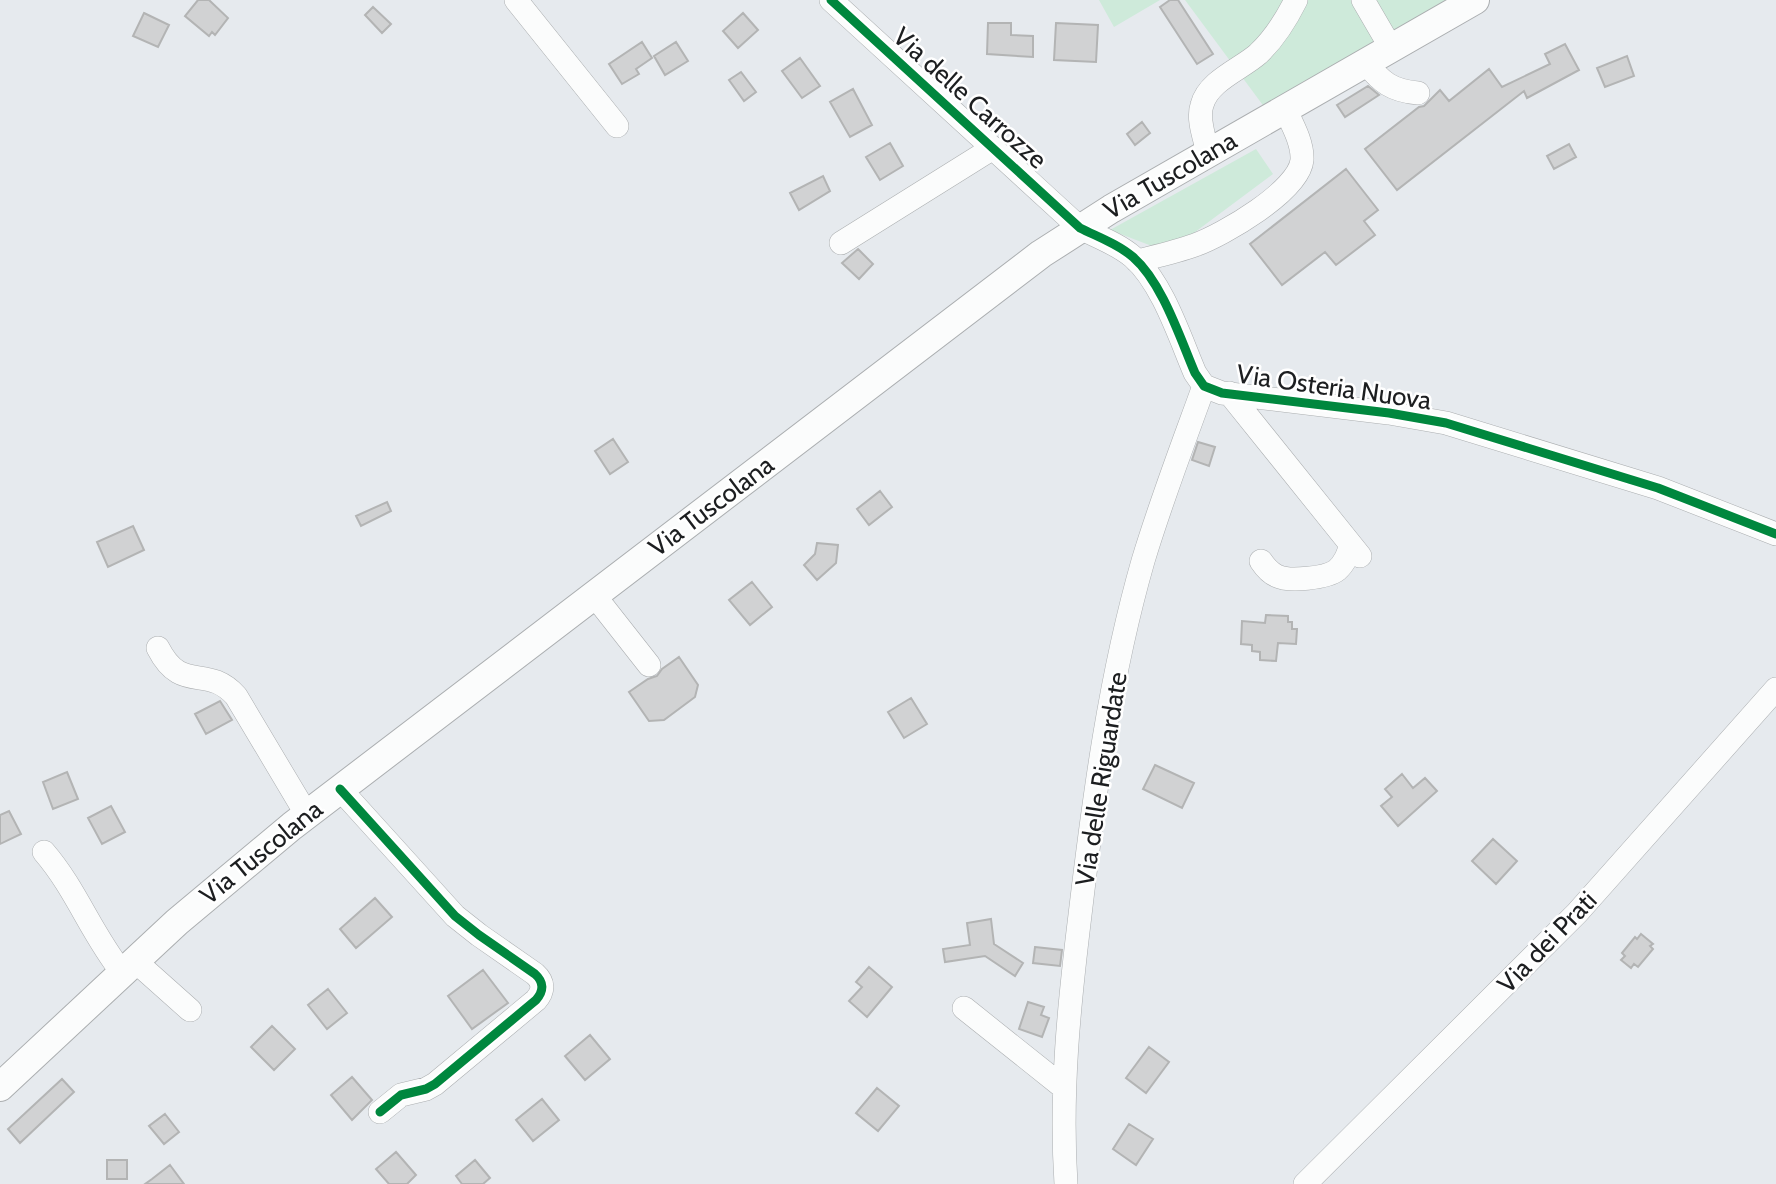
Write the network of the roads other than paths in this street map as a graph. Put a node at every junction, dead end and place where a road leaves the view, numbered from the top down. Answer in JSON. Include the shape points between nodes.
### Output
{"nodes":[{"id":1,"x":516,"y":0,"type":"edge"},
{"id":2,"x":831,"y":0,"type":"edge"},
{"id":3,"x":1296,"y":0,"type":"edge"},
{"id":4,"x":1363,"y":0,"type":"edge"},
{"id":5,"x":1475,"y":0,"type":"edge"},
{"id":6,"x":1391,"y":48,"type":"junction"},
{"id":7,"x":1366,"y":63,"type":"junction"},
{"id":8,"x":1418,"y":93,"type":"dead end"},
{"id":9,"x":1285,"y":109,"type":"junction"},
{"id":10,"x":617,"y":126,"type":"dead end"},
{"id":11,"x":993,"y":148,"type":"junction"},
{"id":12,"x":1208,"y":153,"type":"junction"},
{"id":13,"x":1080,"y":228,"type":"junction"},
{"id":14,"x":841,"y":243,"type":"dead end"},
{"id":15,"x":1137,"y":261,"type":"junction"},
{"id":16,"x":1205,"y":386,"type":"junction"},
{"id":17,"x":1229,"y":393,"type":"junction"},
{"id":18,"x":1776,"y":534,"type":"edge"},
{"id":19,"x":1261,"y":561,"type":"dead end"},
{"id":20,"x":594,"y":595,"type":"junction"},
{"id":21,"x":158,"y":648,"type":"dead end"},
{"id":22,"x":649,"y":665,"type":"dead end"},
{"id":23,"x":1776,"y":689,"type":"edge"},
{"id":24,"x":340,"y":789,"type":"junction"},
{"id":25,"x":307,"y":815,"type":"junction"},
{"id":26,"x":44,"y":852,"type":"dead end"},
{"id":27,"x":129,"y":966,"type":"junction"},
{"id":28,"x":964,"y":1008,"type":"dead end"},
{"id":29,"x":190,"y":1010,"type":"dead end"},
{"id":30,"x":0,"y":1087,"type":"edge"},
{"id":31,"x":1063,"y":1087,"type":"junction"},
{"id":32,"x":380,"y":1112,"type":"dead end"},
{"id":33,"x":1066,"y":1184,"type":"edge"},
{"id":34,"x":1305,"y":1184,"type":"edge"}],
"edges":[{"from":1,"to":10,"type":"street"},
{"from":2,"to":11,"type":"street","name":"Via delle Carrozze"},
{"from":3,"to":12,"type":"street","via":[[1262,49],[1204,99],[1200,111]]},
{"from":4,"to":6,"type":"street"},
{"from":5,"to":6,"type":"main road","name":"Via Tuscolana"},
{"from":6,"to":7,"type":"main road","name":"Via Tuscolana"},
{"from":7,"to":8,"type":"street","via":[[1390,88]]},
{"from":7,"to":9,"type":"main road","name":"Via Tuscolana"},
{"from":9,"to":12,"type":"main road","name":"Via Tuscolana"},
{"from":9,"to":15,"type":"street","via":[[1302,153],[1294,181],[1217,236]]},
{"from":11,"to":13,"type":"street","name":"Via delle Carrozze"},
{"from":11,"to":14,"type":"street"},
{"from":12,"to":13,"type":"main road","name":"Via Tuscolana"},
{"from":13,"to":15,"type":"street","name":"Via Osteria Nuova"},
{"from":13,"to":20,"type":"main road","name":"Via Tuscolana","via":[[973,304]]},
{"from":15,"to":16,"type":"street","name":"Via Osteria Nuova","via":[[1155,285]]},
{"from":16,"to":17,"type":"street","name":"Via Osteria Nuova"},
{"from":16,"to":31,"type":"street","name":"Via delle Riguardate","via":[[1156,521],[1123,642],[1091,827]]},
{"from":17,"to":18,"type":"street","name":"Via Osteria Nuova","via":[[1402,415],[1459,427],[1658,488]]},
{"from":17,"to":19,"type":"street","via":[[1355,551],[1338,569],[1320,576],[1282,578]]},
{"from":20,"to":22,"type":"street"},
{"from":20,"to":24,"type":"main road","name":"Via Tuscolana"},
{"from":21,"to":25,"type":"street","via":[[177,673],[223,684],[236,696]]},
{"from":23,"to":34,"type":"street","name":"Via dei Prati","via":[[1577,913]]},
{"from":24,"to":25,"type":"main road","name":"Via Tuscolana"},
{"from":24,"to":32,"type":"street","via":[[455,916],[542,983],[536,1000],[435,1084],[401,1095]]},
{"from":25,"to":27,"type":"main road","name":"Via Tuscolana"},
{"from":26,"to":27,"type":"street","via":[[64,877],[98,939]]},
{"from":27,"to":29,"type":"street"},
{"from":27,"to":30,"type":"main road","name":"Via Tuscolana"},
{"from":28,"to":31,"type":"street"},
{"from":31,"to":33,"type":"street","name":"Via delle Riguardate"}]}
